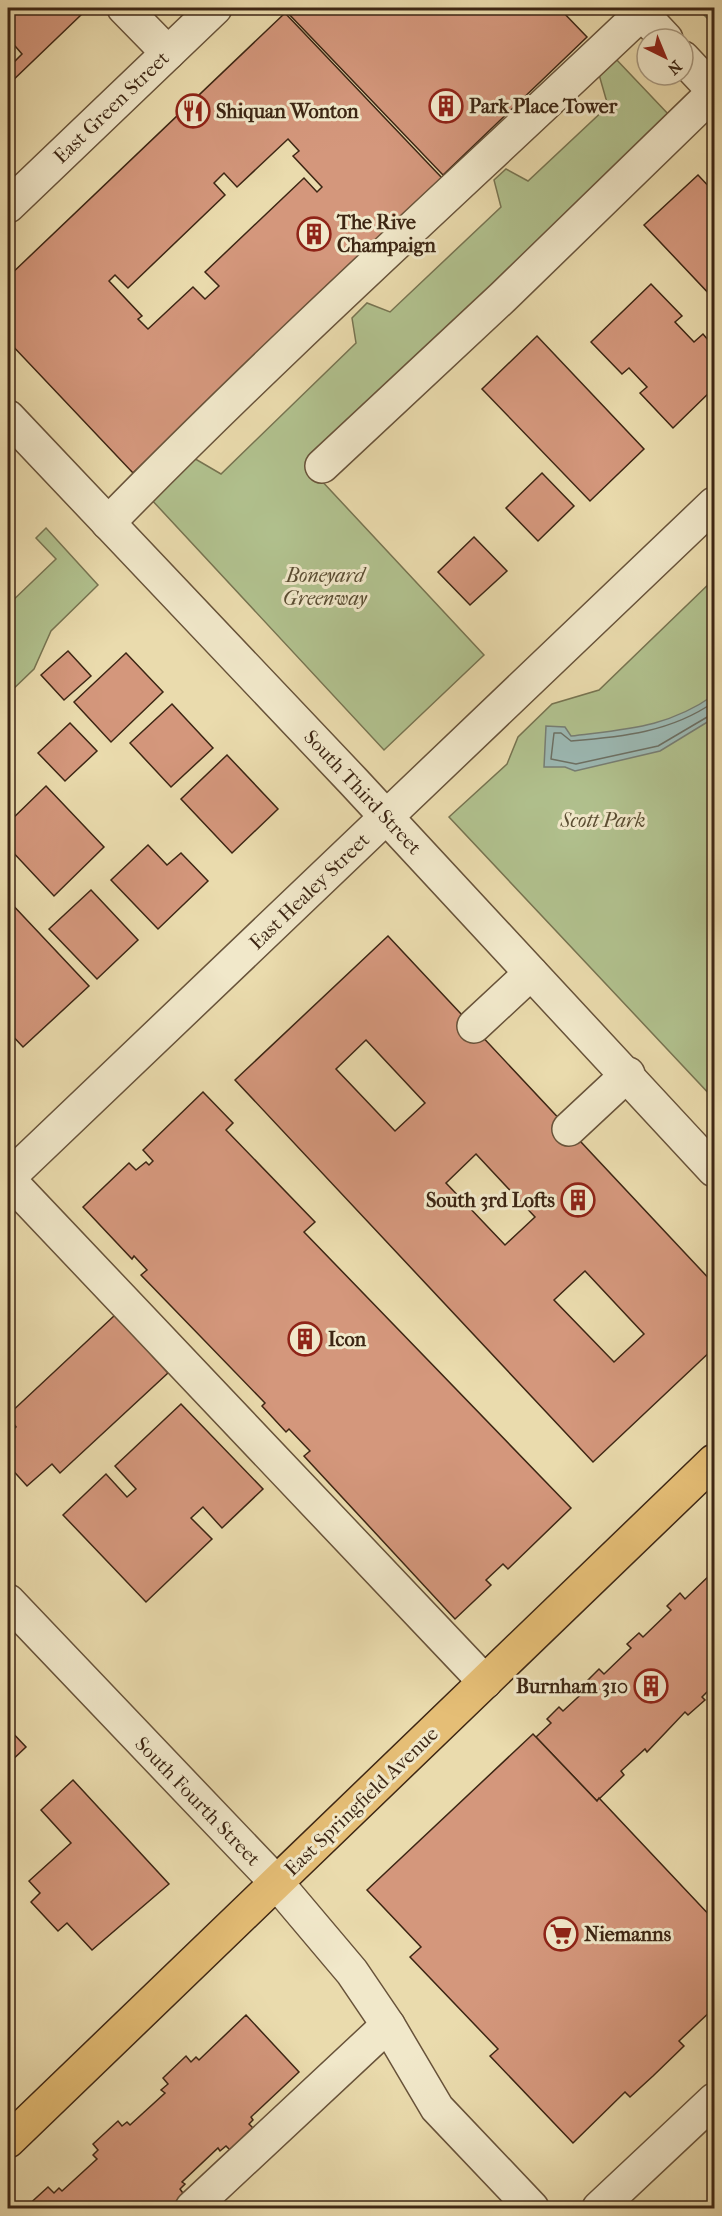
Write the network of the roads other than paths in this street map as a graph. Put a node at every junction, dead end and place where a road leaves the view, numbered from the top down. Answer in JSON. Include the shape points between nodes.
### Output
{"nodes":[{"id":1,"x":124,"y":8,"type":"edge"},
{"id":2,"x":215,"y":8,"type":"edge"},
{"id":3,"x":642,"y":9,"type":"edge"},
{"id":4,"x":656,"y":27,"type":"edge"},
{"id":5,"x":168,"y":53,"type":"junction"},
{"id":6,"x":695,"y":71,"type":"edge"},
{"id":7,"x":714,"y":92,"type":"edge"},
{"id":8,"x":8,"y":206,"type":"edge"},
{"id":9,"x":8,"y":417,"type":"edge"},
{"id":10,"x":322,"y":466,"type":"dead end"},
{"id":11,"x":714,"y":504,"type":"edge"},
{"id":12,"x":108,"y":523,"type":"junction"},
{"id":13,"x":386,"y":817,"type":"junction"},
{"id":14,"x":531,"y":973,"type":"junction"},
{"id":15,"x":474,"y":1026,"type":"dead end"},
{"id":16,"x":628,"y":1074,"type":"junction"},
{"id":17,"x":570,"y":1129,"type":"dead end"},
{"id":18,"x":714,"y":1170,"type":"edge"},
{"id":19,"x":8,"y":1178,"type":"edge"},
{"id":20,"x":714,"y":1461,"type":"edge"},
{"id":21,"x":8,"y":1601,"type":"edge"},
{"id":22,"x":485,"y":1682,"type":"junction"},
{"id":23,"x":276,"y":1882,"type":"junction"},
{"id":24,"x":388,"y":2025,"type":"junction"},
{"id":25,"x":714,"y":2100,"type":"edge"},
{"id":26,"x":8,"y":2140,"type":"edge"},
{"id":27,"x":192,"y":2208,"type":"edge"},
{"id":28,"x":532,"y":2208,"type":"edge"},
{"id":29,"x":599,"y":2208,"type":"edge"}],
"edges":[{"from":1,"to":5,"type":"street"},
{"from":2,"to":5,"type":"street","name":"East Green Street"},
{"from":3,"to":4,"type":"street"},
{"from":3,"to":12,"type":"street","via":[[181,447]]},
{"from":5,"to":8,"type":"street","name":"East Green Street"},
{"from":6,"to":7,"type":"street"},
{"from":7,"to":10,"type":"street"},
{"from":9,"to":12,"type":"street","name":"South Third Street"},
{"from":11,"to":13,"type":"street","name":"East Healey Street"},
{"from":12,"to":13,"type":"street","name":"South Third Street"},
{"from":13,"to":14,"type":"street","name":"South Third Street"},
{"from":13,"to":19,"type":"street","name":"East Healey Street"},
{"from":14,"to":15,"type":"street"},
{"from":14,"to":16,"type":"street","name":"South Third Street"},
{"from":16,"to":17,"type":"street"},
{"from":16,"to":18,"type":"street","name":"South Third Street"},
{"from":19,"to":22,"type":"street","via":[[139,1330]]},
{"from":20,"to":22,"type":"main road","name":"East Springfield Avenue"},
{"from":21,"to":23,"type":"street","name":"South Fourth Street"},
{"from":22,"to":23,"type":"main road","name":"East Springfield Avenue"},
{"from":23,"to":24,"type":"street","name":"South Fourth Street","via":[[352,1972]]},
{"from":23,"to":26,"type":"main road","name":"East Springfield Avenue"},
{"from":24,"to":27,"type":"street"},
{"from":24,"to":28,"type":"street","name":"South Fourth Street","via":[[437,2108]]},
{"from":25,"to":29,"type":"street"}]}
